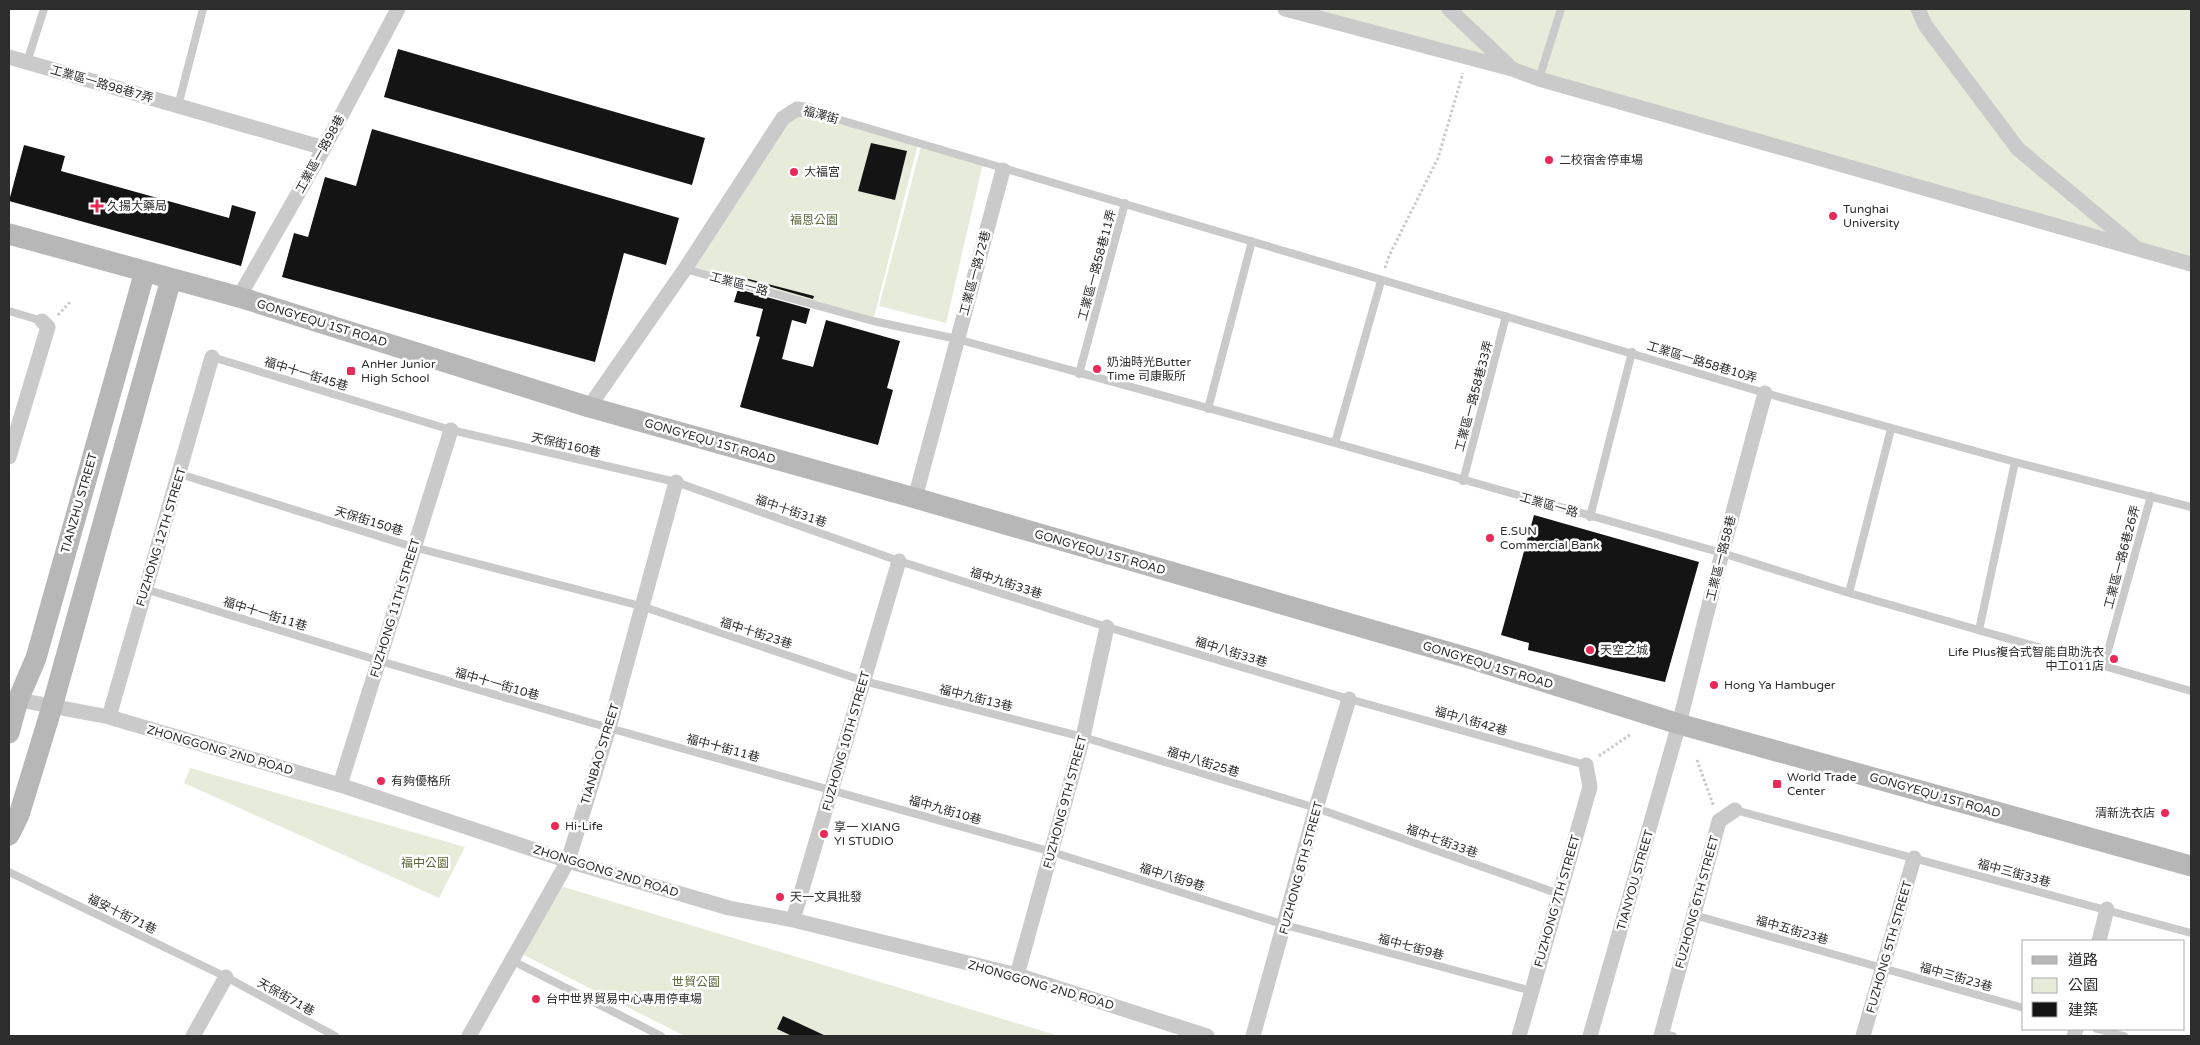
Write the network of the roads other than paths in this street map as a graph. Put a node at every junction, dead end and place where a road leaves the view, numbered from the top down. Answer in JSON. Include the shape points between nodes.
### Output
{"nodes":[{"id":1,"x":44,"y":9,"type":"edge"},
{"id":2,"x":203,"y":9,"type":"edge"},
{"id":3,"x":398,"y":9,"type":"edge"},
{"id":4,"x":1285,"y":9,"type":"edge"},
{"id":5,"x":1449,"y":9,"type":"edge"},
{"id":6,"x":1561,"y":9,"type":"edge"},
{"id":7,"x":1918,"y":9,"type":"edge"},
{"id":8,"x":9,"y":57,"type":"edge"},
{"id":9,"x":27,"y":62,"type":"junction"},
{"id":10,"x":1512,"y":69,"type":"junction"},
{"id":11,"x":1539,"y":79,"type":"junction"},
{"id":12,"x":178,"y":106,"type":"junction"},
{"id":13,"x":810,"y":111,"type":"joint"},
{"id":14,"x":324,"y":148,"type":"junction"},
{"id":15,"x":1003,"y":170,"type":"junction"},
{"id":16,"x":1125,"y":203,"type":"junction"},
{"id":17,"x":9,"y":234,"type":"edge"},
{"id":18,"x":1252,"y":241,"type":"junction"},
{"id":19,"x":2138,"y":249,"type":"junction"},
{"id":20,"x":2191,"y":264,"type":"edge"},
{"id":21,"x":685,"y":269,"type":"junction"},
{"id":22,"x":145,"y":271,"type":"junction"},
{"id":23,"x":171,"y":279,"type":"junction"},
{"id":24,"x":1381,"y":281,"type":"junction"},
{"id":25,"x":239,"y":297,"type":"junction"},
{"id":26,"x":9,"y":311,"type":"edge"},
{"id":27,"x":1506,"y":316,"type":"junction"},
{"id":28,"x":42,"y":321,"type":"joint"},
{"id":29,"x":957,"y":339,"type":"junction"},
{"id":30,"x":1632,"y":352,"type":"junction"},
{"id":31,"x":212,"y":357,"type":"joint"},
{"id":32,"x":1079,"y":374,"type":"junction"},
{"id":33,"x":1765,"y":393,"type":"junction"},
{"id":34,"x":589,"y":407,"type":"junction"},
{"id":35,"x":1208,"y":409,"type":"junction"},
{"id":36,"x":1891,"y":429,"type":"junction"},
{"id":37,"x":450,"y":430,"type":"junction"},
{"id":38,"x":12,"y":434,"type":"edge"},
{"id":39,"x":1335,"y":443,"type":"junction"},
{"id":40,"x":9,"y":457,"type":"edge"},
{"id":41,"x":2015,"y":462,"type":"junction"},
{"id":42,"x":180,"y":474,"type":"junction"},
{"id":43,"x":1463,"y":481,"type":"junction"},
{"id":44,"x":676,"y":482,"type":"junction"},
{"id":45,"x":2151,"y":496,"type":"junction"},
{"id":46,"x":915,"y":498,"type":"junction"},
{"id":47,"x":2191,"y":507,"type":"edge"},
{"id":48,"x":1590,"y":517,"type":"junction"},
{"id":49,"x":413,"y":547,"type":"junction"},
{"id":50,"x":1722,"y":553,"type":"junction"},
{"id":51,"x":899,"y":561,"type":"junction"},
{"id":52,"x":145,"y":589,"type":"junction"},
{"id":53,"x":1849,"y":593,"type":"junction"},
{"id":54,"x":641,"y":606,"type":"junction"},
{"id":55,"x":1107,"y":626,"type":"junction"},
{"id":56,"x":1979,"y":630,"type":"junction"},
{"id":57,"x":380,"y":661,"type":"junction"},
{"id":58,"x":2104,"y":665,"type":"junction"},
{"id":59,"x":864,"y":681,"type":"junction"},
{"id":60,"x":2191,"y":691,"type":"edge"},
{"id":61,"x":14,"y":699,"type":"edge"},
{"id":62,"x":1349,"y":699,"type":"junction"},
{"id":63,"x":52,"y":707,"type":"junction"},
{"id":64,"x":109,"y":717,"type":"junction"},
{"id":65,"x":1679,"y":724,"type":"junction"},
{"id":66,"x":609,"y":728,"type":"junction"},
{"id":67,"x":9,"y":732,"type":"edge"},
{"id":68,"x":1083,"y":737,"type":"junction"},
{"id":69,"x":1586,"y":765,"type":"joint"},
{"id":70,"x":340,"y":785,"type":"junction"},
{"id":71,"x":832,"y":789,"type":"junction"},
{"id":72,"x":1316,"y":808,"type":"junction"},
{"id":73,"x":1736,"y":810,"type":"joint"},
{"id":74,"x":9,"y":835,"type":"edge"},
{"id":75,"x":1052,"y":852,"type":"junction"},
{"id":76,"x":1914,"y":858,"type":"junction"},
{"id":77,"x":568,"y":861,"type":"junction"},
{"id":78,"x":2191,"y":866,"type":"edge"},
{"id":79,"x":9,"y":872,"type":"edge"},
{"id":80,"x":1560,"y":894,"type":"junction"},
{"id":81,"x":2107,"y":910,"type":"junction"},
{"id":82,"x":1694,"y":914,"type":"junction"},
{"id":83,"x":794,"y":920,"type":"junction"},
{"id":84,"x":1285,"y":925,"type":"junction"},
{"id":85,"x":2191,"y":933,"type":"edge"},
{"id":86,"x":2099,"y":940,"type":"edge"},
{"id":87,"x":511,"y":960,"type":"junction"},
{"id":88,"x":1883,"y":968,"type":"junction"},
{"id":89,"x":1018,"y":975,"type":"junction"},
{"id":90,"x":226,"y":977,"type":"junction"},
{"id":91,"x":1532,"y":991,"type":"junction"},
{"id":92,"x":2022,"y":1007,"type":"edge"},
{"id":93,"x":2101,"y":1030,"type":"edge"},
{"id":94,"x":1665,"y":1035,"type":"edge"},
{"id":95,"x":193,"y":1036,"type":"edge"},
{"id":96,"x":335,"y":1036,"type":"edge"},
{"id":97,"x":469,"y":1036,"type":"edge"},
{"id":98,"x":661,"y":1036,"type":"edge"},
{"id":99,"x":1206,"y":1036,"type":"edge"},
{"id":100,"x":1253,"y":1036,"type":"edge"},
{"id":101,"x":1519,"y":1036,"type":"edge"},
{"id":102,"x":1590,"y":1036,"type":"edge"},
{"id":103,"x":1863,"y":1036,"type":"edge"},
{"id":104,"x":2124,"y":1036,"type":"edge"}],
"edges":[{"from":1,"to":9,"type":"lane"},
{"from":2,"to":12,"type":"lane"},
{"from":3,"to":14,"type":"street","name":"工業區一路98巷"},
{"from":4,"to":10,"type":"street"},
{"from":5,"to":10,"type":"street"},
{"from":6,"to":11,"type":"lane"},
{"from":7,"to":19,"type":"street","via":[[1925,25],[2018,149]]},
{"from":8,"to":9,"type":"street","name":"工業區一路98巷7弄"},
{"from":9,"to":12,"type":"street","name":"工業區一路98巷7弄"},
{"from":10,"to":11,"type":"street"},
{"from":11,"to":19,"type":"street"},
{"from":12,"to":14,"type":"street","name":"工業區一路98巷7弄"},
{"from":13,"to":15,"type":"lane","name":"福澤街"},
{"from":13,"to":21,"type":"street","name":"福澤街","via":[[797,109],[783,118]]},
{"from":14,"to":25,"type":"street","name":"工業區一路98巷"},
{"from":15,"to":16,"type":"lane"},
{"from":15,"to":29,"type":"street","name":"工業區一路72巷"},
{"from":16,"to":18,"type":"lane","name":"工業區一路58巷11弄"},
{"from":16,"to":32,"type":"lane","name":"工業區一路58巷11弄"},
{"from":17,"to":22,"type":"street","name":"GONGYEQU 1ST ROAD"},
{"from":18,"to":24,"type":"lane","name":"工業區一路58巷11弄"},
{"from":18,"to":35,"type":"lane"},
{"from":19,"to":20,"type":"street"},
{"from":21,"to":29,"type":"lane","name":"工業區一路","via":[[873,320]]},
{"from":21,"to":34,"type":"street"},
{"from":22,"to":23,"type":"street","name":"GONGYEQU 1ST ROAD"},
{"from":22,"to":61,"type":"street","name":"TIANZHU STREET","via":[[36,658]]},
{"from":23,"to":25,"type":"street","name":"GONGYEQU 1ST ROAD"},
{"from":23,"to":63,"type":"street"},
{"from":24,"to":27,"type":"lane","name":"工業區一路58巷11弄"},
{"from":24,"to":39,"type":"lane"},
{"from":25,"to":34,"type":"street","name":"GONGYEQU 1ST ROAD"},
{"from":26,"to":28,"type":"lane"},
{"from":27,"to":30,"type":"lane","name":"工業區一路58巷10弄"},
{"from":27,"to":43,"type":"lane","name":"工業區一路58巷33弄"},
{"from":28,"to":38,"type":"street","via":[[48,327]]},
{"from":29,"to":32,"type":"lane"},
{"from":29,"to":46,"type":"street","name":"工業區一路72巷"},
{"from":30,"to":33,"type":"lane","name":"工業區一路58巷10弄"},
{"from":30,"to":48,"type":"lane"},
{"from":31,"to":37,"type":"lane","name":"福中十一街45巷"},
{"from":31,"to":42,"type":"street","name":"FUZHONG 12TH STREET"},
{"from":32,"to":35,"type":"lane"},
{"from":33,"to":36,"type":"lane","name":"工業區一路58巷10弄"},
{"from":33,"to":50,"type":"street","name":"工業區一路58巷"},
{"from":34,"to":46,"type":"street","name":"GONGYEQU 1ST ROAD"},
{"from":35,"to":39,"type":"lane"},
{"from":36,"to":41,"type":"lane","name":"工業區一路58巷10弄"},
{"from":36,"to":53,"type":"lane"},
{"from":37,"to":44,"type":"lane","name":"天保街160巷"},
{"from":37,"to":49,"type":"street","name":"FUZHONG 11TH STREET"},
{"from":38,"to":40,"type":"street"},
{"from":39,"to":43,"type":"lane"},
{"from":41,"to":45,"type":"lane","name":"工業區一路58巷10弄"},
{"from":41,"to":56,"type":"lane"},
{"from":42,"to":49,"type":"lane","name":"天保街150巷"},
{"from":42,"to":52,"type":"street","name":"FUZHONG 12TH STREET"},
{"from":43,"to":48,"type":"lane","name":"工業區一路"},
{"from":44,"to":51,"type":"lane","name":"福中十街31巷"},
{"from":44,"to":54,"type":"street","name":"TIANBAO STREET"},
{"from":45,"to":47,"type":"lane","name":"工業區一路6巷26弄"},
{"from":45,"to":58,"type":"lane","name":"工業區一路6巷26弄"},
{"from":46,"to":65,"type":"street","name":"GONGYEQU 1ST ROAD","via":[[1472,659]]},
{"from":48,"to":50,"type":"lane","name":"工業區一路"},
{"from":49,"to":54,"type":"lane","name":"天保街150巷"},
{"from":49,"to":57,"type":"street","name":"FUZHONG 11TH STREET"},
{"from":50,"to":53,"type":"lane"},
{"from":50,"to":65,"type":"street","name":"工業區一路58巷"},
{"from":51,"to":55,"type":"lane","name":"福中九街33巷"},
{"from":51,"to":59,"type":"street","name":"FUZHONG 10TH STREET"},
{"from":52,"to":57,"type":"lane","name":"福中十一街11巷"},
{"from":52,"to":64,"type":"street","name":"FUZHONG 12TH STREET"},
{"from":53,"to":56,"type":"lane"},
{"from":54,"to":59,"type":"lane","name":"福中十街23巷"},
{"from":54,"to":66,"type":"street","name":"TIANBAO STREET"},
{"from":55,"to":62,"type":"lane","name":"福中八街33巷"},
{"from":55,"to":68,"type":"street","name":"FUZHONG 9TH STREET"},
{"from":56,"to":58,"type":"lane"},
{"from":57,"to":66,"type":"lane","name":"福中十一街10巷"},
{"from":57,"to":70,"type":"street","name":"FUZHONG 11TH STREET"},
{"from":58,"to":60,"type":"lane"},
{"from":59,"to":68,"type":"lane","name":"福中九街13巷"},
{"from":59,"to":71,"type":"street","name":"FUZHONG 10TH STREET"},
{"from":61,"to":63,"type":"street","name":"ZHONGGONG 2ND ROAD"},
{"from":61,"to":67,"type":"street","name":"TIANZHU STREET"},
{"from":62,"to":69,"type":"lane","name":"福中八街42巷"},
{"from":62,"to":72,"type":"street","name":"FUZHONG 8TH STREET"},
{"from":63,"to":64,"type":"street","name":"ZHONGGONG 2ND ROAD"},
{"from":63,"to":74,"type":"street","via":[[19,815]]},
{"from":64,"to":70,"type":"street","name":"ZHONGGONG 2ND ROAD"},
{"from":65,"to":78,"type":"street","name":"GONGYEQU 1ST ROAD"},
{"from":65,"to":102,"type":"street","name":"TIANYOU STREET"},
{"from":66,"to":71,"type":"lane","name":"福中十街11巷"},
{"from":66,"to":77,"type":"street","name":"TIANBAO STREET"},
{"from":68,"to":72,"type":"lane","name":"福中八街25巷"},
{"from":68,"to":75,"type":"street","name":"FUZHONG 9TH STREET"},
{"from":69,"to":80,"type":"street","name":"FUZHONG 7TH STREET","via":[[1590,787]]},
{"from":70,"to":77,"type":"street","name":"ZHONGGONG 2ND ROAD"},
{"from":71,"to":75,"type":"lane","name":"福中九街10巷"},
{"from":71,"to":83,"type":"street","name":"FUZHONG 10TH STREET"},
{"from":72,"to":80,"type":"lane","name":"福中七街33巷"},
{"from":72,"to":84,"type":"street","name":"FUZHONG 8TH STREET"},
{"from":73,"to":76,"type":"lane","name":"FUZHONG 6TH STREET"},
{"from":73,"to":82,"type":"street","name":"FUZHONG 6TH STREET","via":[[1719,822]]},
{"from":75,"to":84,"type":"lane","name":"福中八街9巷"},
{"from":75,"to":89,"type":"street","name":"FUZHONG 9TH STREET"},
{"from":76,"to":81,"type":"lane","name":"福中三街33巷"},
{"from":76,"to":88,"type":"street","name":"FUZHONG 5TH STREET"},
{"from":77,"to":83,"type":"street","name":"ZHONGGONG 2ND ROAD","via":[[729,908]]},
{"from":77,"to":87,"type":"street","name":"TIANBAO STREET"},
{"from":79,"to":90,"type":"lane","name":"福安十街71巷"},
{"from":80,"to":91,"type":"street","name":"FUZHONG 7TH STREET"},
{"from":81,"to":85,"type":"lane","name":"福中三街33巷"},
{"from":81,"to":86,"type":"street"},
{"from":82,"to":88,"type":"lane","name":"福中五街23巷"},
{"from":82,"to":94,"type":"street","name":"FUZHONG 6TH STREET"},
{"from":83,"to":89,"type":"street","name":"ZHONGGONG 2ND ROAD"},
{"from":84,"to":91,"type":"lane","name":"福中七街9巷"},
{"from":84,"to":100,"type":"street","name":"FUZHONG 8TH STREET"},
{"from":87,"to":97,"type":"street","name":"TIANBAO STREET"},
{"from":87,"to":98,"type":"lane"},
{"from":88,"to":92,"type":"lane","name":"福中三街23巷"},
{"from":88,"to":103,"type":"street","name":"FUZHONG 5TH STREET"},
{"from":89,"to":99,"type":"street","name":"ZHONGGONG 2ND ROAD"},
{"from":90,"to":95,"type":"street"},
{"from":90,"to":96,"type":"lane","name":"天保街71巷"},
{"from":91,"to":101,"type":"street","name":"FUZHONG 7TH STREET"},
{"from":93,"to":104,"type":"lane"}]}
